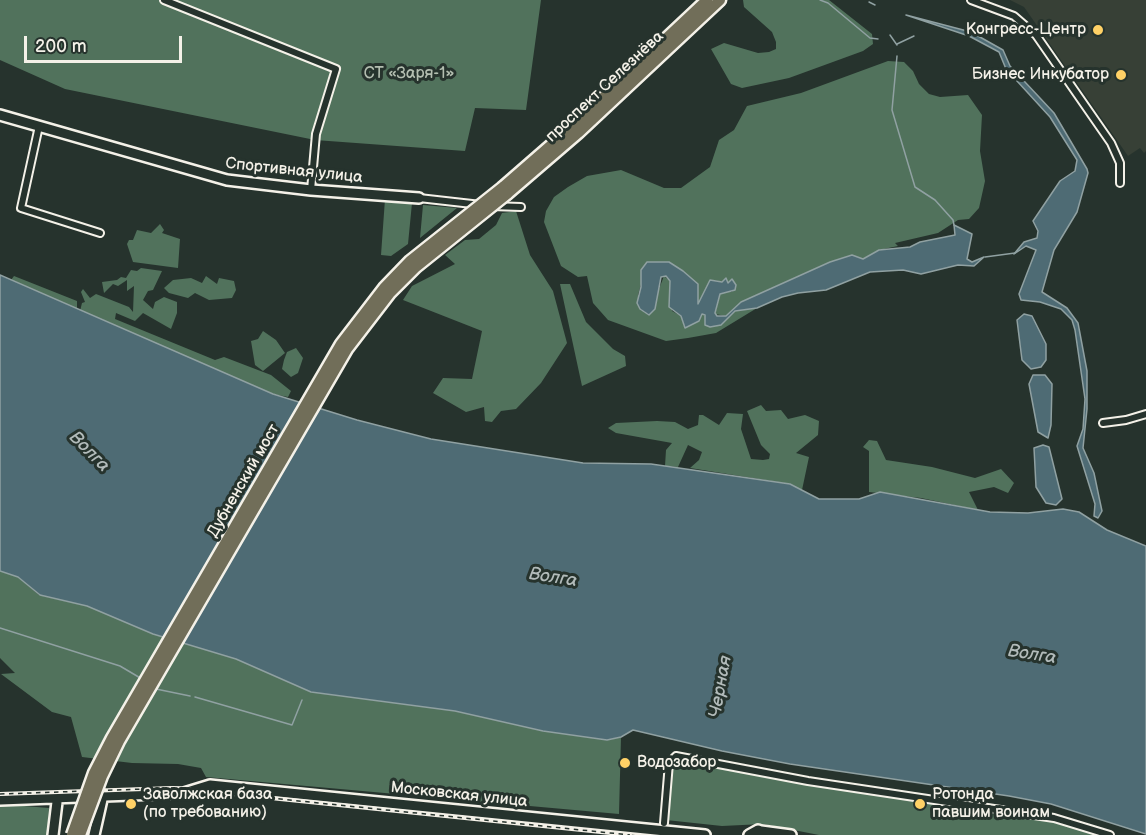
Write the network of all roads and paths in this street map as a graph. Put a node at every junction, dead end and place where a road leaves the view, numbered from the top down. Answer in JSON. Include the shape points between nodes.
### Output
{"nodes":[{"id":1,"x":164,"y":0,"type":"edge"},
{"id":2,"x":707,"y":0,"type":"edge"},
{"id":3,"x":720,"y":0,"type":"edge"},
{"id":4,"x":971,"y":0,"type":"edge"},
{"id":5,"x":0,"y":115,"type":"edge"},
{"id":6,"x":39,"y":126,"type":"junction"},
{"id":7,"x":1120,"y":183,"type":"dead end"},
{"id":8,"x":311,"y":190,"type":"junction"},
{"id":9,"x":505,"y":190,"type":"junction"},
{"id":10,"x":419,"y":198,"type":"joint"},
{"id":11,"x":521,"y":207,"type":"dead end"},
{"id":12,"x":100,"y":232,"type":"dead end"},
{"id":13,"x":1146,"y":414,"type":"edge"},
{"id":14,"x":1103,"y":423,"type":"dead end"},
{"id":15,"x":103,"y":795,"type":"junction"},
{"id":16,"x":68,"y":797,"type":"junction"},
{"id":17,"x":0,"y":800,"type":"edge"},
{"id":18,"x":57,"y":802,"type":"junction"},
{"id":19,"x":664,"y":823,"type":"dead end"},
{"id":20,"x":757,"y":833,"type":"edge"},
{"id":21,"x":775,"y":833,"type":"edge"},
{"id":22,"x":54,"y":835,"type":"edge"},
{"id":23,"x":72,"y":835,"type":"edge"},
{"id":24,"x":80,"y":835,"type":"edge"},
{"id":25,"x":94,"y":835,"type":"edge"},
{"id":26,"x":705,"y":835,"type":"edge"},
{"id":27,"x":739,"y":835,"type":"edge"},
{"id":28,"x":791,"y":835,"type":"edge"},
{"id":29,"x":1110,"y":835,"type":"edge"}],
"edges":[{"from":1,"to":8,"type":"street","via":[[336,69],[316,134]]},
{"from":2,"to":9,"type":"main road","name":"проспект Селезнёва"},
{"from":3,"to":9,"type":"main road","name":"проспект Селезнёва","via":[[578,133]]},
{"from":4,"to":7,"type":"street","via":[[1014,16],[1036,35],[1112,143],[1120,163]]},
{"from":5,"to":6,"type":"main road","name":"Спортивная улица"},
{"from":6,"to":8,"type":"main road","name":"Спортивная улица","via":[[227,180]]},
{"from":6,"to":12,"type":"street","via":[[21,208]]},
{"from":8,"to":10,"type":"main road","name":"Спортивная улица"},
{"from":9,"to":23,"type":"main road","name":"Дубненский мост","bridge":true,"via":[[410,261],[341,344],[112,738],[94,773]]},
{"from":9,"to":24,"type":"main road","name":"Дубненский мост","bridge":true,"via":[[390,293],[348,349],[119,741]]},
{"from":10,"to":11,"type":"street","name":"Спортивная улица"},
{"from":13,"to":14,"type":"street"},
{"from":15,"to":16,"type":"main road"},
{"from":15,"to":25,"type":"main road"},
{"from":15,"to":26,"type":"main road","name":"Московская улица","via":[[184,793],[210,785]]},
{"from":16,"to":17,"type":"main road"},
{"from":16,"to":18,"type":"main road"},
{"from":17,"to":18,"type":"main road"},
{"from":18,"to":22,"type":"main road"},
{"from":19,"to":29,"type":"street","via":[[669,763],[676,756],[808,781],[1043,816]]},
{"from":20,"to":21,"type":"main road"},
{"from":20,"to":27,"type":"main road"},
{"from":21,"to":28,"type":"main road"}]}
